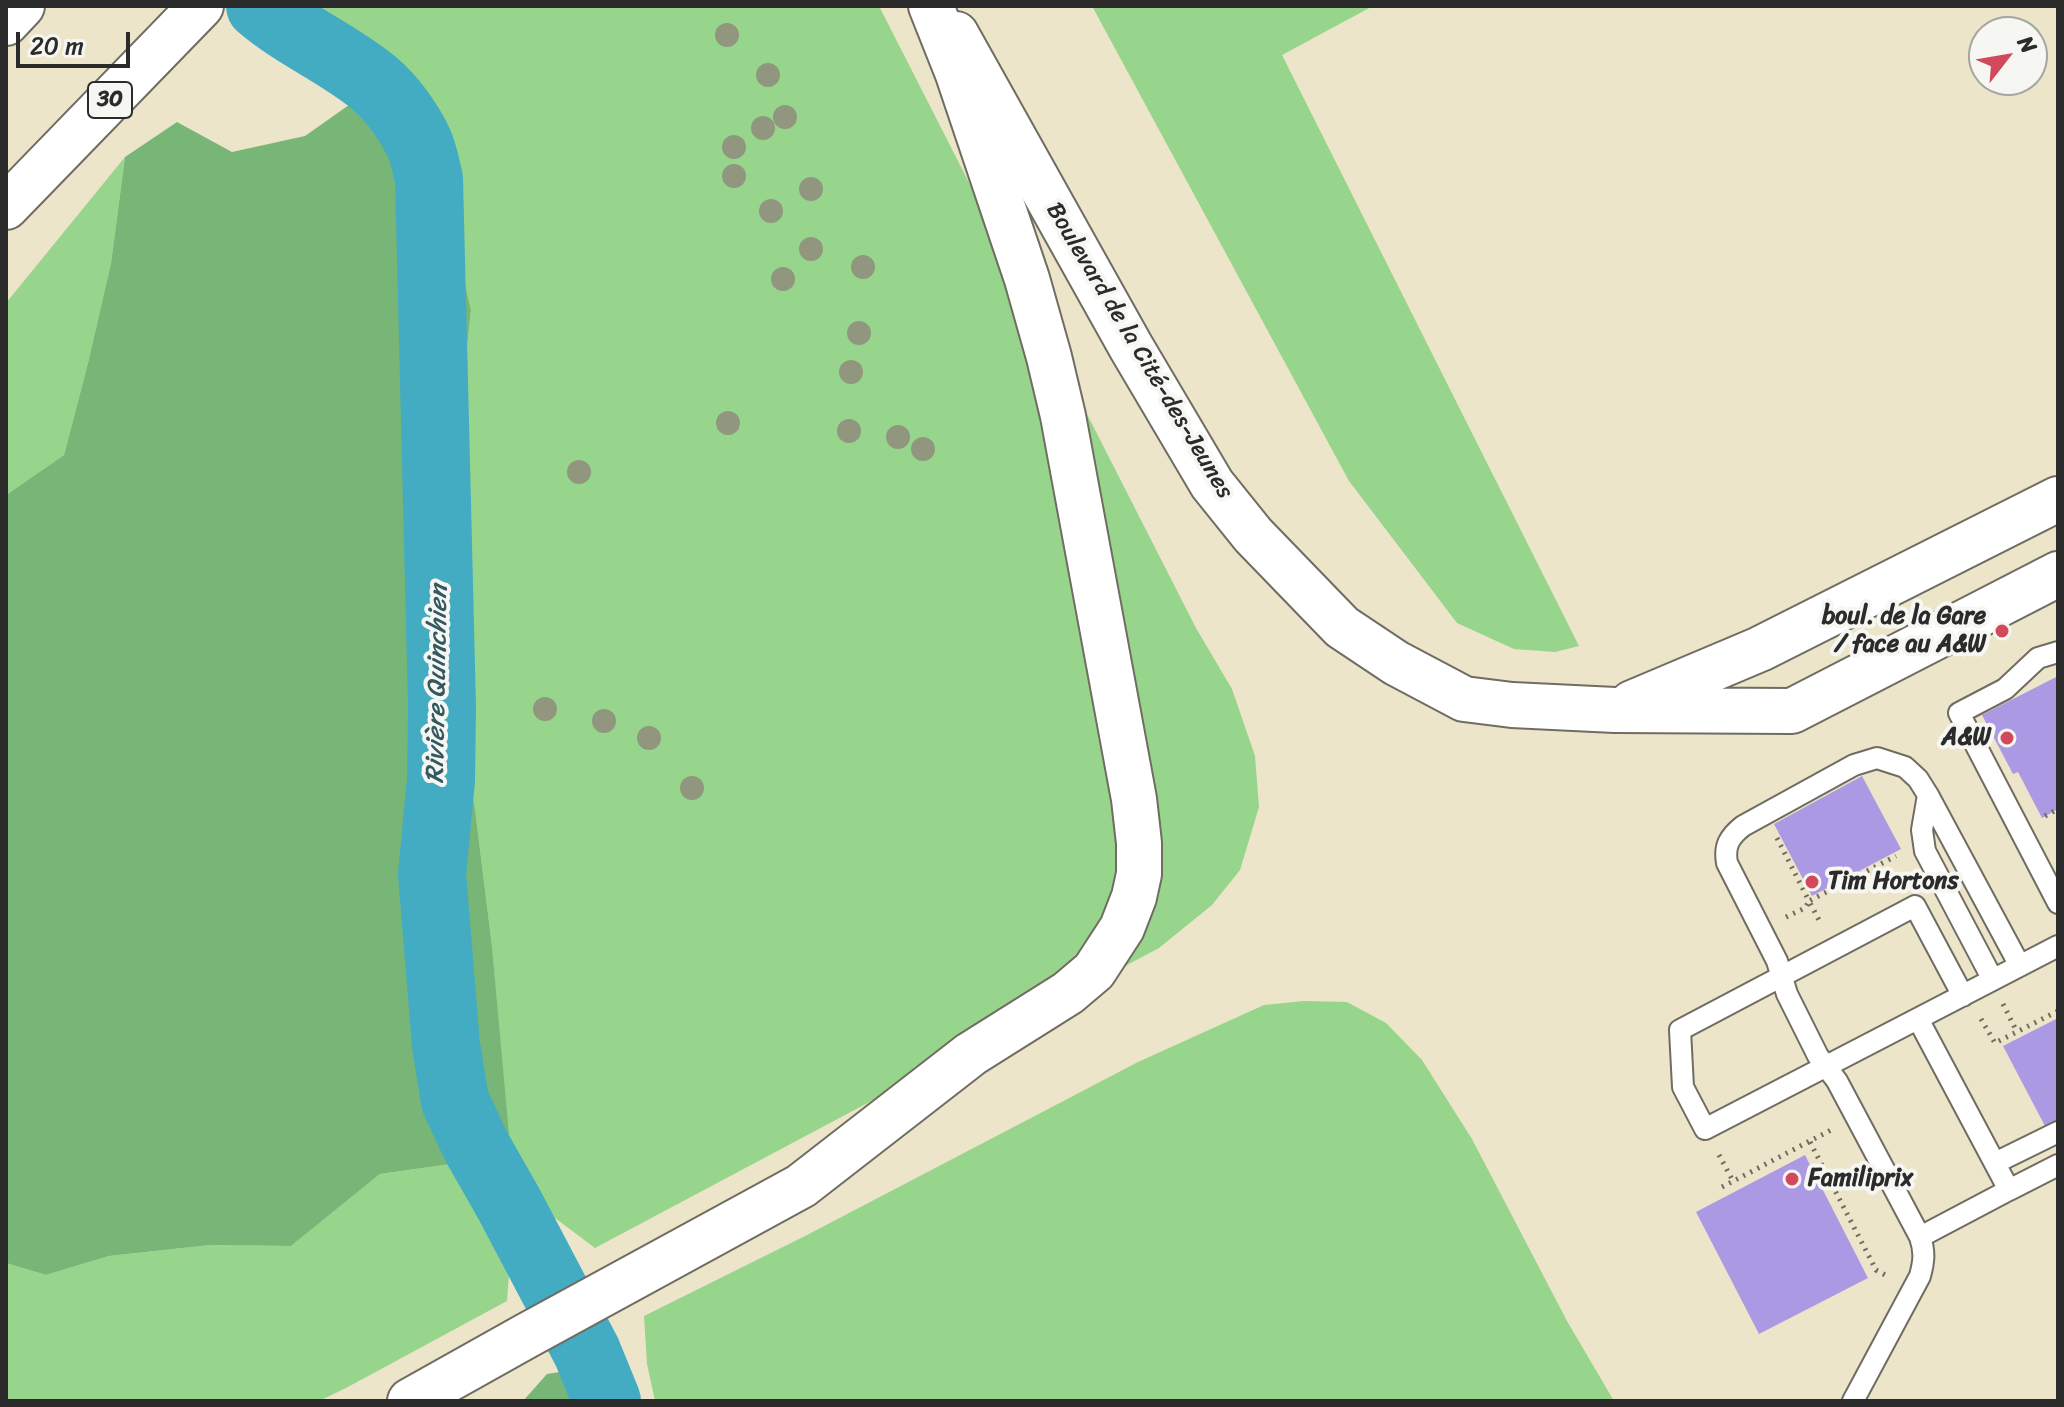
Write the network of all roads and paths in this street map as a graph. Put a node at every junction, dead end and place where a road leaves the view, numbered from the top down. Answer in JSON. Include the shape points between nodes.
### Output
{"nodes":[{"id":1,"x":22,"y":6,"type":"edge"},
{"id":2,"x":201,"y":6,"type":"edge"},
{"id":3,"x":931,"y":6,"type":"edge"},
{"id":4,"x":941,"y":6,"type":"edge"},
{"id":5,"x":6,"y":23,"type":"edge"},
{"id":6,"x":6,"y":207,"type":"edge"},
{"id":7,"x":2058,"y":499,"type":"edge"},
{"id":8,"x":2058,"y":574,"type":"edge"},
{"id":9,"x":2058,"y":652,"type":"edge"},
{"id":10,"x":1615,"y":710,"type":"junction"},
{"id":11,"x":1928,"y":795,"type":"junction"},
{"id":12,"x":1772,"y":828,"type":"dead end"},
{"id":13,"x":1903,"y":852,"type":"dead end"},
{"id":14,"x":2051,"y":873,"type":"edge"},
{"id":15,"x":2058,"y":903,"type":"edge"},
{"id":16,"x":2058,"y":946,"type":"edge"},
{"id":17,"x":2020,"y":966,"type":"junction"},
{"id":18,"x":1782,"y":977,"type":"junction"},
{"id":19,"x":1993,"y":980,"type":"junction"},
{"id":20,"x":1963,"y":996,"type":"junction"},
{"id":21,"x":1978,"y":1012,"type":"dead end"},
{"id":22,"x":2056,"y":1014,"type":"edge"},
{"id":23,"x":1918,"y":1019,"type":"junction"},
{"id":24,"x":1826,"y":1067,"type":"junction"},
{"id":25,"x":1839,"y":1126,"type":"dead end"},
{"id":26,"x":2058,"y":1132,"type":"edge"},
{"id":27,"x":1810,"y":1142,"type":"junction"},
{"id":28,"x":1820,"y":1161,"type":"junction"},
{"id":29,"x":1995,"y":1163,"type":"junction"},
{"id":30,"x":2058,"y":1165,"type":"edge"},
{"id":31,"x":1811,"y":1167,"type":"dead end"},
{"id":32,"x":1722,"y":1187,"type":"dead end"},
{"id":33,"x":2009,"y":1190,"type":"junction"},
{"id":34,"x":1920,"y":1237,"type":"junction"},
{"id":35,"x":1876,"y":1270,"type":"dead end"},
{"id":36,"x":410,"y":1401,"type":"edge"},
{"id":37,"x":1853,"y":1401,"type":"edge"}],
"edges":[{"from":1,"to":5,"type":"main road"},
{"from":2,"to":6,"type":"main road","number":"30"},
{"from":3,"to":36,"type":"main road","via":[[1027,279],[1063,416],[1134,799],[1139,843],[1134,897],[1122,928],[1094,971],[971,1054],[801,1186]]},
{"from":4,"to":10,"type":"main road","name":"Boulevard de la Cité-des-Jeunes","via":[[1131,347],[1212,484],[1253,535],[1342,627],[1464,699]]},
{"from":7,"to":10,"type":"main road","via":[[1760,649]]},
{"from":8,"to":10,"type":"main road","name":"Boulevard de la Cité-des-Jeunes","via":[[1792,711]]},
{"from":9,"to":14,"type":"lane","via":[[2038,658],[2005,689],[1959,713]]},
{"from":11,"to":17,"type":"lane"},
{"from":11,"to":18,"type":"lane","via":[[1905,767],[1877,758],[1854,765],[1732,834],[1727,863]]},
{"from":11,"to":19,"type":"lane","via":[[1922,830],[1925,851]]},
{"from":12,"to":13,"type":"path","via":[[1809,901]]},
{"from":14,"to":15,"type":"lane"},
{"from":16,"to":17,"type":"lane"},
{"from":17,"to":19,"type":"lane"},
{"from":18,"to":20,"type":"lane","via":[[1915,906]]},
{"from":18,"to":24,"type":"lane"},
{"from":18,"to":24,"type":"lane","via":[[1680,1030],[1683,1087],[1705,1129]]},
{"from":19,"to":20,"type":"lane"},
{"from":20,"to":23,"type":"lane"},
{"from":21,"to":22,"type":"path","via":[[1995,1043]]},
{"from":23,"to":24,"type":"lane"},
{"from":23,"to":29,"type":"lane"},
{"from":24,"to":34,"type":"lane"},
{"from":25,"to":27,"type":"path"},
{"from":26,"to":29,"type":"lane"},
{"from":27,"to":28,"type":"path"},
{"from":27,"to":32,"type":"path"},
{"from":28,"to":31,"type":"path"},
{"from":28,"to":35,"type":"path"},
{"from":29,"to":33,"type":"lane"},
{"from":30,"to":33,"type":"lane"},
{"from":33,"to":34,"type":"lane"},
{"from":34,"to":37,"type":"lane","via":[[1920,1276]]}]}
